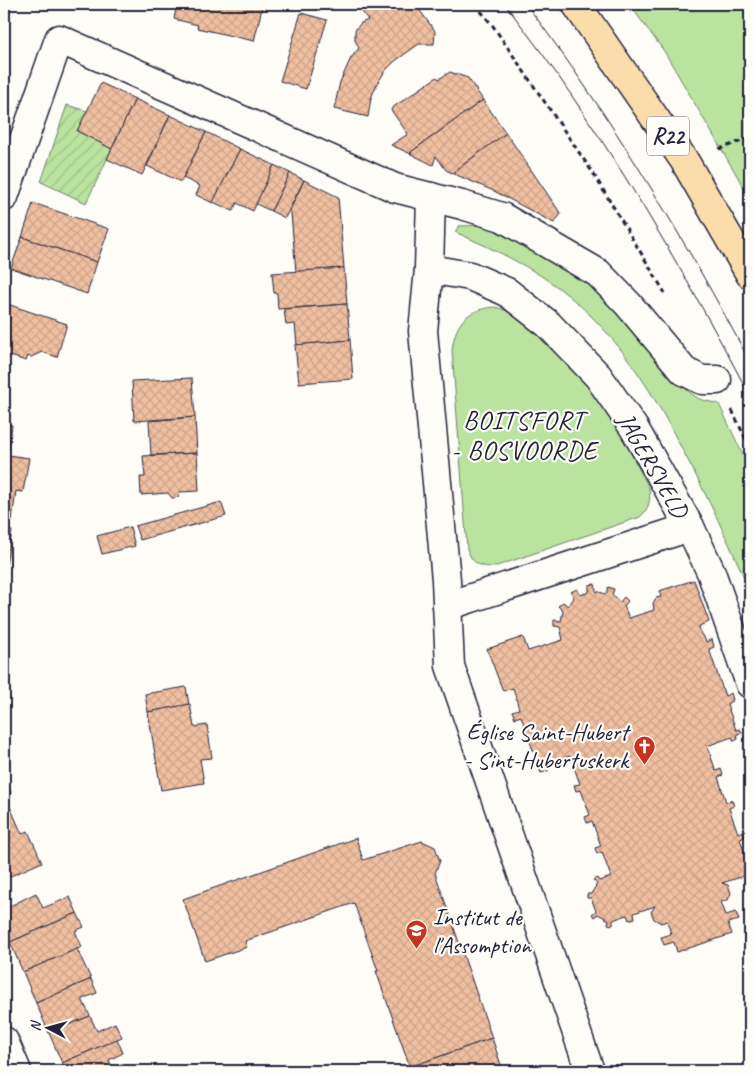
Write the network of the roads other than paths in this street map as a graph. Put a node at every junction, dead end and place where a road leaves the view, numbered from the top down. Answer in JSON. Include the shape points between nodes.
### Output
{"nodes":[{"id":1,"x":576,"y":4,"type":"edge"},
{"id":2,"x":4,"y":197,"type":"edge"},
{"id":3,"x":431,"y":198,"type":"junction"},
{"id":4,"x":429,"y":269,"type":"junction"},
{"id":5,"x":750,"y":274,"type":"edge"},
{"id":6,"x":717,"y":380,"type":"road end"},
{"id":7,"x":690,"y":527,"type":"junction"},
{"id":8,"x":447,"y":606,"type":"junction"},
{"id":9,"x":750,"y":684,"type":"edge"},
{"id":10,"x":4,"y":1041,"type":"edge"},
{"id":11,"x":17,"y":1071,"type":"edge"},
{"id":12,"x":590,"y":1071,"type":"edge"}],
"edges":[{"from":1,"to":5,"type":"main road","number":"R22","via":[[684,160]]},
{"from":2,"to":3,"type":"street","via":[[59,39],[395,188]]},
{"from":3,"to":4,"type":"street"},
{"from":3,"to":6,"type":"street","via":[[502,217],[598,273],[684,371],[702,380]]},
{"from":4,"to":7,"type":"street","name":"JAGERSVELD","via":[[470,276],[507,292],[548,324],[598,376],[634,428]]},
{"from":4,"to":8,"type":"street","via":[[423,331]]},
{"from":7,"to":8,"type":"street","name":"JAGERSVELD"},
{"from":7,"to":9,"type":"street","name":"JAGERSVELD","via":[[711,572]]},
{"from":8,"to":12,"type":"street","via":[[450,666]]},
{"from":10,"to":11,"type":"street"}]}
